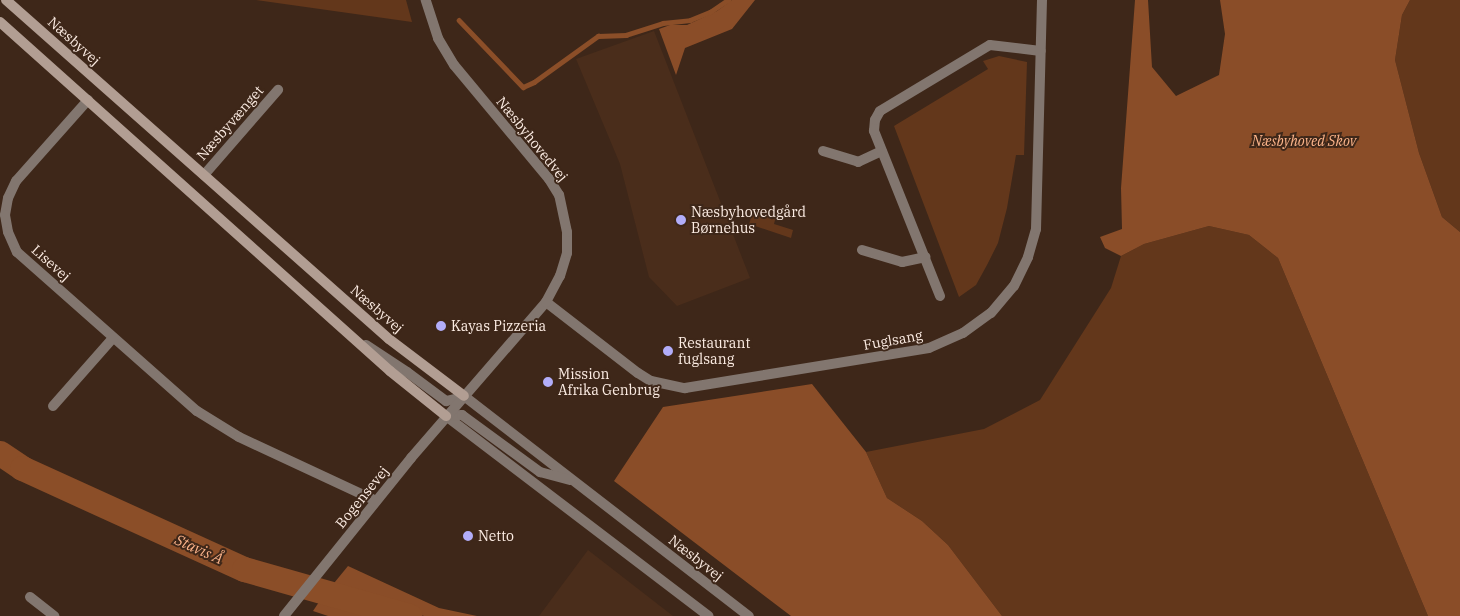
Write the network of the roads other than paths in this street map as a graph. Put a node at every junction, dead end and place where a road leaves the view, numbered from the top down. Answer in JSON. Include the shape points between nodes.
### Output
{"nodes":[{"id":1,"x":6,"y":0,"type":"edge"},
{"id":2,"x":426,"y":0,"type":"edge"},
{"id":3,"x":1042,"y":0,"type":"edge"},
{"id":4,"x":0,"y":22,"type":"edge"},
{"id":5,"x":1041,"y":51,"type":"junction"},
{"id":6,"x":278,"y":90,"type":"dead end"},
{"id":7,"x":88,"y":100,"type":"junction"},
{"id":8,"x":824,"y":151,"type":"dead end"},
{"id":9,"x":882,"y":151,"type":"junction"},
{"id":10,"x":204,"y":175,"type":"junction"},
{"id":11,"x":862,"y":250,"type":"dead end"},
{"id":12,"x":925,"y":257,"type":"junction"},
{"id":13,"x":940,"y":296,"type":"dead end"},
{"id":14,"x":546,"y":302,"type":"junction"},
{"id":15,"x":113,"y":338,"type":"junction"},
{"id":16,"x":354,"y":338,"type":"junction"},
{"id":17,"x":464,"y":396,"type":"junction"},
{"id":18,"x":52,"y":406,"type":"dead end"},
{"id":19,"x":446,"y":416,"type":"junction"},
{"id":20,"x":574,"y":482,"type":"junction"},
{"id":21,"x":376,"y":500,"type":"junction"},
{"id":22,"x":30,"y":597,"type":"dead end"},
{"id":23,"x":285,"y":615,"type":"edge"},
{"id":24,"x":54,"y":616,"type":"edge"},
{"id":25,"x":710,"y":616,"type":"edge"},
{"id":26,"x":749,"y":616,"type":"edge"}],
"edges":[{"from":1,"to":10,"type":"main road","name":"Næsbyvej"},
{"from":2,"to":14,"type":"street","name":"Næsbyhovedvej","via":[[438,38],[454,65],[550,178],[559,195],[567,232],[567,252],[560,276]]},
{"from":3,"to":5,"type":"street","name":"Fuglsang"},
{"from":4,"to":7,"type":"main road"},
{"from":5,"to":9,"type":"street","via":[[990,45],[880,112],[874,131]]},
{"from":5,"to":14,"type":"street","name":"Fuglsang","via":[[1036,229],[1028,257],[1014,286],[990,313],[963,333],[930,348],[685,388],[667,386],[638,373]]},
{"from":6,"to":10,"type":"street","name":"Næsbyvænget"},
{"from":7,"to":15,"type":"street","name":"Lisevej","via":[[16,181],[5,215],[17,252]]},
{"from":7,"to":16,"type":"main road"},
{"from":8,"to":9,"type":"street","via":[[858,162]]},
{"from":9,"to":12,"type":"street"},
{"from":10,"to":17,"type":"main road","name":"Næsbyvej","via":[[389,339]]},
{"from":11,"to":12,"type":"street","via":[[902,262]]},
{"from":12,"to":13,"type":"street"},
{"from":14,"to":17,"type":"street","name":"Næsbyhovedvej"},
{"from":15,"to":18,"type":"street"},
{"from":15,"to":21,"type":"street","name":"Lisevej","via":[[197,411],[239,436]]},
{"from":16,"to":17,"type":"street","via":[[446,401]]},
{"from":16,"to":19,"type":"main road"},
{"from":17,"to":19,"type":"street","name":"Bogensevej"},
{"from":17,"to":20,"type":"street","name":"Næsbyvej"},
{"from":19,"to":20,"type":"street","via":[[462,415],[540,472]]},
{"from":19,"to":21,"type":"street","name":"Bogensevej"},
{"from":19,"to":25,"type":"street"},
{"from":20,"to":26,"type":"street","name":"Næsbyvej"},
{"from":21,"to":23,"type":"street","name":"Bogensevej"},
{"from":22,"to":24,"type":"street"}]}
